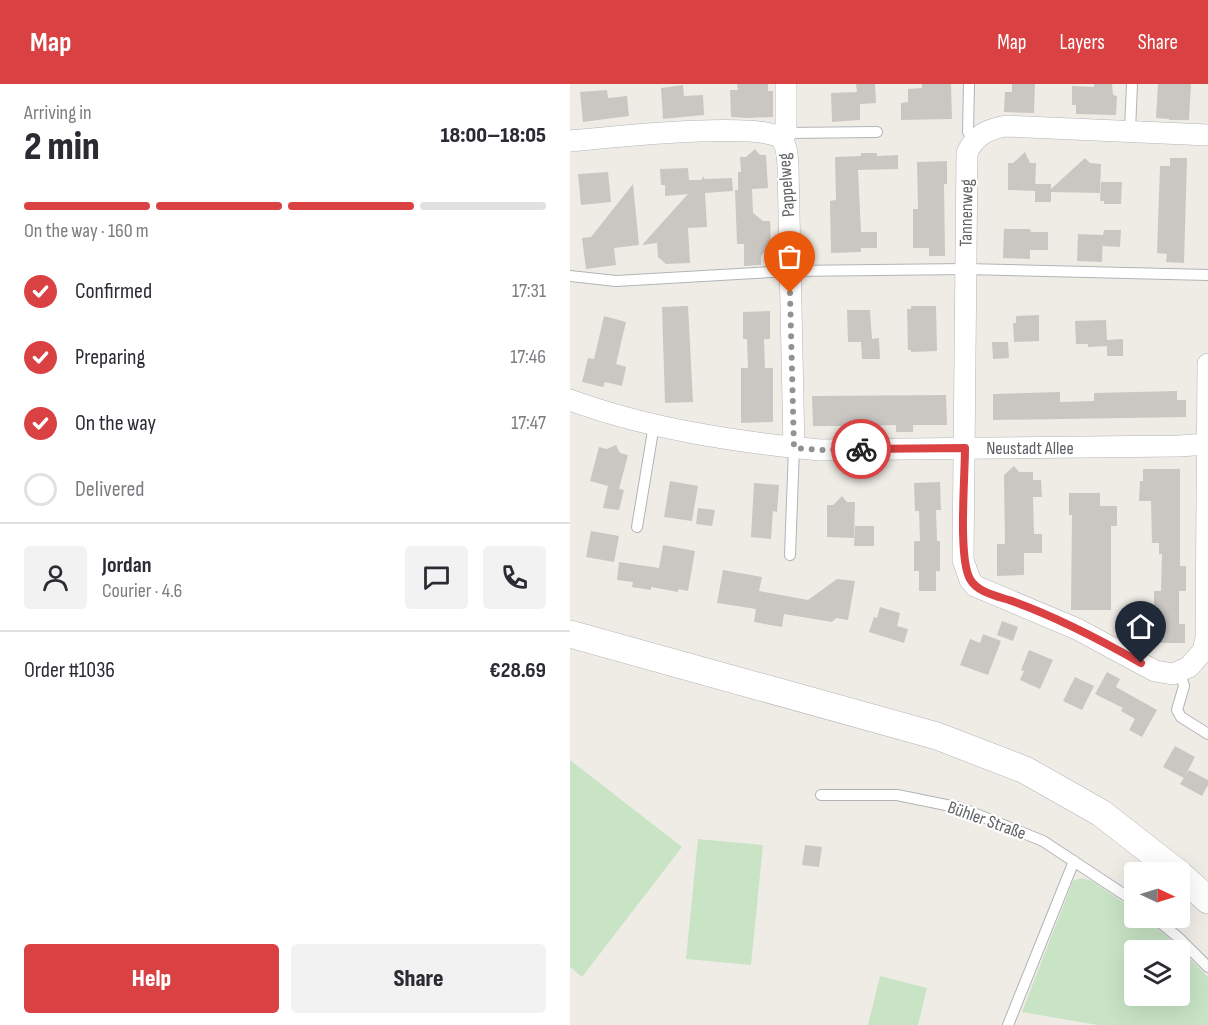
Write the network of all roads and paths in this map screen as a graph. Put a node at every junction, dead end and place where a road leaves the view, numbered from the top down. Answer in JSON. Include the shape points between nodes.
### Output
{"nodes":[{"id":1,"x":786,"y":84,"type":"edge"},
{"id":2,"x":969,"y":84,"type":"edge"},
{"id":3,"x":1132,"y":84,"type":"edge"},
{"id":4,"x":1130,"y":130,"type":"junction"},
{"id":5,"x":877,"y":132,"type":"dead end"},
{"id":6,"x":1208,"y":135,"type":"edge"},
{"id":7,"x":784,"y":136,"type":"junction"},
{"id":8,"x":974,"y":140,"type":"junction"},
{"id":9,"x":570,"y":141,"type":"edge"},
{"id":10,"x":965,"y":269,"type":"junction"},
{"id":11,"x":790,"y":271,"type":"junction"},
{"id":12,"x":1208,"y":275,"type":"edge"},
{"id":13,"x":570,"y":276,"type":"edge"},
{"id":14,"x":1208,"y":364,"type":"edge"},
{"id":15,"x":570,"y":400,"type":"edge"},
{"id":16,"x":654,"y":426,"type":"junction"},
{"id":17,"x":1207,"y":444,"type":"edge"},
{"id":18,"x":794,"y":448,"type":"junction"},
{"id":19,"x":965,"y":448,"type":"junction"},
{"id":20,"x":637,"y":527,"type":"dead end"},
{"id":21,"x":790,"y":555,"type":"dead end"},
{"id":22,"x":1206,"y":585,"type":"edge"},
{"id":23,"x":570,"y":634,"type":"edge"},
{"id":24,"x":1180,"y":672,"type":"junction"},
{"id":25,"x":1208,"y":735,"type":"edge"},
{"id":26,"x":822,"y":795,"type":"dead end"},
{"id":27,"x":1074,"y":861,"type":"junction"},
{"id":28,"x":1163,"y":862,"type":"edge"},
{"id":29,"x":1190,"y":884,"type":"edge"},
{"id":30,"x":1124,"y":894,"type":"edge"},
{"id":31,"x":1208,"y":900,"type":"edge"},
{"id":32,"x":1167,"y":928,"type":"edge"},
{"id":33,"x":1208,"y":967,"type":"edge"},
{"id":34,"x":1008,"y":1025,"type":"edge"}],
"edges":[{"from":1,"to":7,"type":"street","name":"Pappelweg"},
{"from":2,"to":8,"type":"lane","via":[[968,132]]},
{"from":3,"to":4,"type":"lane"},
{"from":4,"to":6,"type":"street"},
{"from":4,"to":8,"type":"street","via":[[1006,126],[992,128]]},
{"from":5,"to":7,"type":"lane"},
{"from":7,"to":9,"type":"street","name":"Pappelweg","via":[[753,131],[677,132]]},
{"from":7,"to":11,"type":"street","name":"Pappelweg"},
{"from":8,"to":10,"type":"street","name":"Tannenweg","via":[[967,153]]},
{"from":10,"to":11,"type":"lane"},
{"from":10,"to":12,"type":"lane"},
{"from":10,"to":19,"type":"street","name":"Tannenweg"},
{"from":11,"to":13,"type":"lane","via":[[616,280]]},
{"from":11,"to":18,"type":"street","name":"Pappelweg"},
{"from":14,"to":17,"type":"street"},
{"from":15,"to":16,"type":"street","name":"Neustadt Allee"},
{"from":16,"to":18,"type":"street","name":"Neustadt Allee"},
{"from":16,"to":20,"type":"lane"},
{"from":17,"to":19,"type":"street","name":"Neustadt Allee"},
{"from":17,"to":22,"type":"street"},
{"from":18,"to":19,"type":"street","name":"Neustadt Allee"},
{"from":18,"to":21,"type":"lane"},
{"from":19,"to":24,"type":"street","name":"Tannenweg","via":[[963,560],[975,586],[1077,629],[1155,671]]},
{"from":22,"to":24,"type":"street","via":[[1203,651]]},
{"from":23,"to":28,"type":"street","via":[[937,736],[1024,770],[1101,813]]},
{"from":24,"to":25,"type":"lane","via":[[1185,686],[1177,710]]},
{"from":26,"to":27,"type":"lane","name":"Bühler Straße","via":[[897,795],[961,808],[1043,841]]},
{"from":27,"to":30,"type":"lane","name":"Bühler Straße"},
{"from":27,"to":34,"type":"lane"},
{"from":29,"to":31,"type":"street"},
{"from":32,"to":33,"type":"lane"}]}
